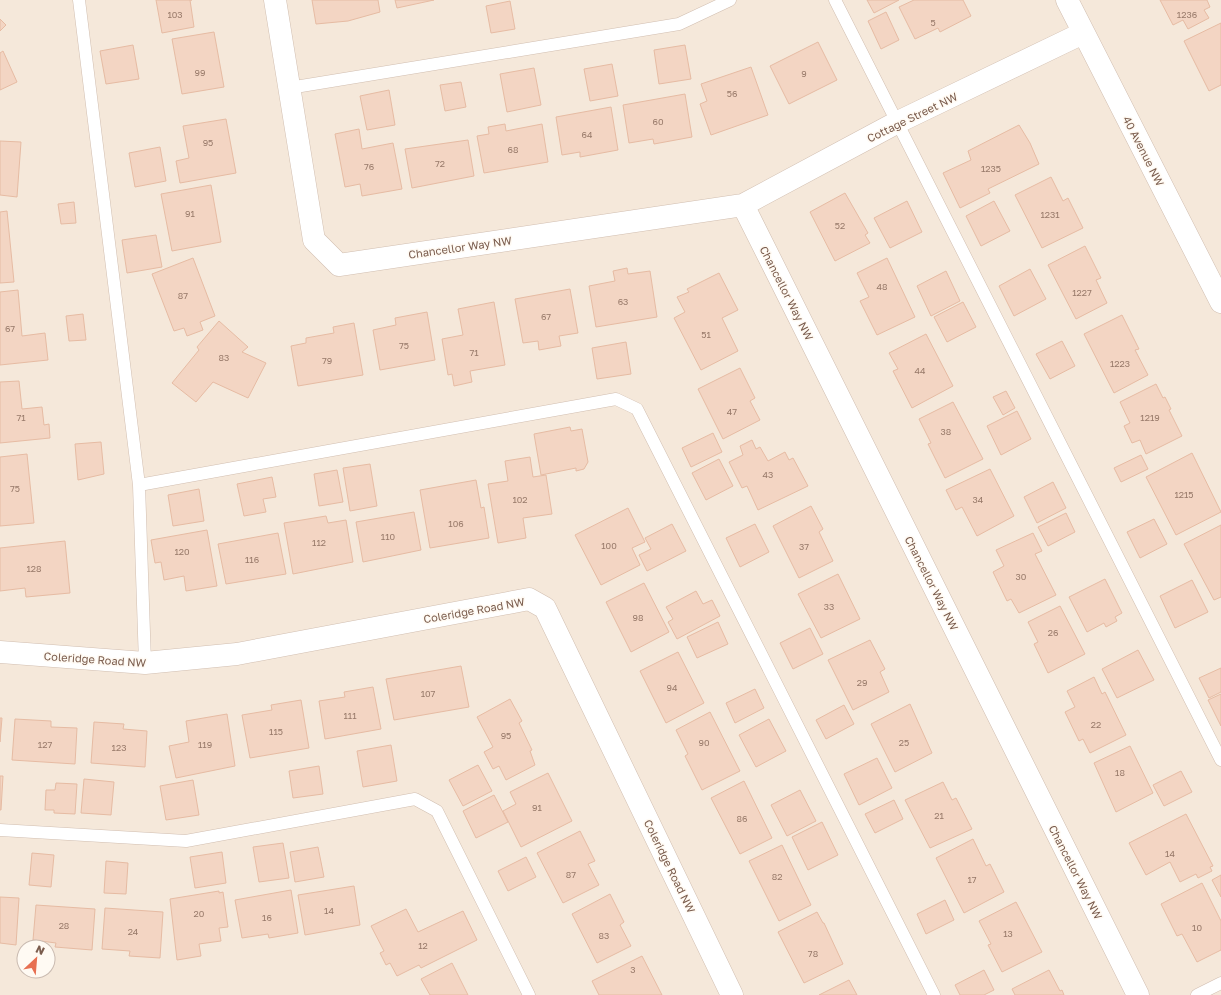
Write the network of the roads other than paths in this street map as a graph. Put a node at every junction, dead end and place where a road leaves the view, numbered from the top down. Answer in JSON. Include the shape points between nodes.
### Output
{"nodes":[{"id":1,"x":80,"y":0,"type":"edge"},
{"id":2,"x":275,"y":0,"type":"edge"},
{"id":3,"x":730,"y":0,"type":"edge"},
{"id":4,"x":835,"y":0,"type":"edge"},
{"id":5,"x":1067,"y":0,"type":"edge"},
{"id":6,"x":1083,"y":33,"type":"junction"},
{"id":7,"x":289,"y":88,"type":"junction"},
{"id":8,"x":896,"y":123,"type":"junction"},
{"id":9,"x":743,"y":205,"type":"junction"},
{"id":10,"x":1221,"y":302,"type":"edge"},
{"id":11,"x":139,"y":485,"type":"junction"},
{"id":12,"x":0,"y":652,"type":"edge"},
{"id":13,"x":146,"y":663,"type":"junction"},
{"id":14,"x":1221,"y":760,"type":"edge"},
{"id":15,"x":0,"y":830,"type":"edge"},
{"id":16,"x":1221,"y":983,"type":"edge"},
{"id":17,"x":529,"y":995,"type":"edge"},
{"id":18,"x":732,"y":995,"type":"edge"},
{"id":19,"x":934,"y":995,"type":"edge"},
{"id":20,"x":1138,"y":995,"type":"edge"},
{"id":21,"x":1198,"y":995,"type":"edge"}],
"edges":[{"from":1,"to":11,"type":"lane"},
{"from":2,"to":7,"type":"street","name":"Chancellor Way NW"},
{"from":3,"to":7,"type":"lane","via":[[679,24]]},
{"from":4,"to":8,"type":"lane"},
{"from":5,"to":6,"type":"street","name":"40 Avenue NW"},
{"from":6,"to":8,"type":"street","name":"Cottage Street NW"},
{"from":6,"to":10,"type":"street","name":"40 Avenue NW"},
{"from":7,"to":9,"type":"street","name":"Chancellor Way NW","via":[[314,240],[339,265]]},
{"from":8,"to":9,"type":"street","name":"Cottage Street NW"},
{"from":8,"to":14,"type":"lane"},
{"from":9,"to":20,"type":"street","name":"Chancellor Way NW"},
{"from":11,"to":13,"type":"lane"},
{"from":11,"to":19,"type":"lane","via":[[616,399],[637,409]]},
{"from":12,"to":13,"type":"street","name":"Coleridge Road NW"},
{"from":13,"to":18,"type":"street","name":"Coleridge Road NW","via":[[237,654],[528,599],[545,608]]},
{"from":15,"to":17,"type":"lane","via":[[186,841],[415,799],[437,811]]},
{"from":16,"to":21,"type":"lane"}]}
